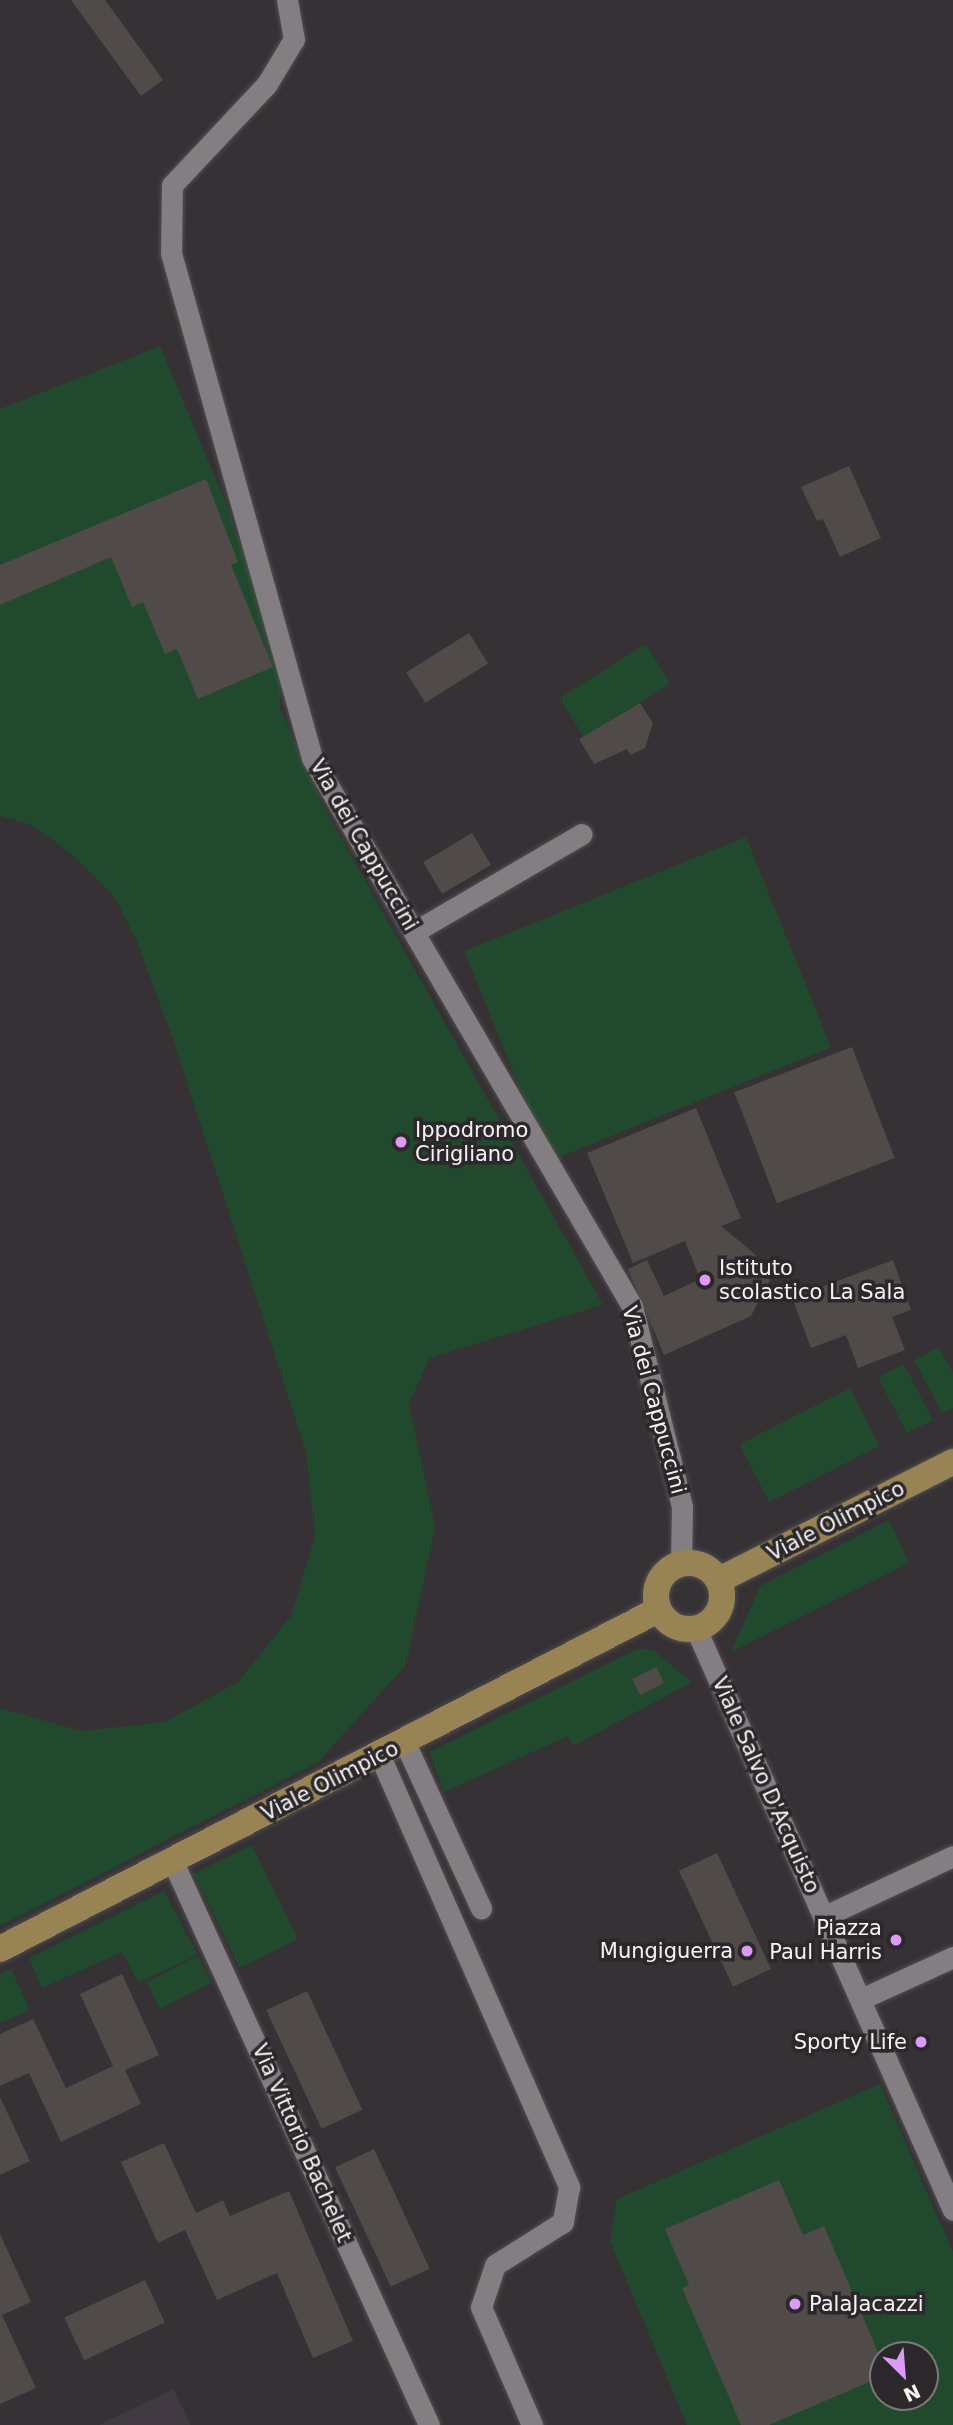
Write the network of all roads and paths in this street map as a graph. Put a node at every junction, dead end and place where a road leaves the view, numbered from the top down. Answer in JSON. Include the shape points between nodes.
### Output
{"nodes":[{"id":1,"x":287,"y":0,"type":"edge"},
{"id":2,"x":582,"y":834,"type":"dead end"},
{"id":3,"x":414,"y":932,"type":"junction"},
{"id":4,"x":953,"y":1462,"type":"edge"},
{"id":5,"x":681,"y":1564,"type":"junction"},
{"id":6,"x":719,"y":1580,"type":"junction"},
{"id":7,"x":659,"y":1609,"type":"junction"},
{"id":8,"x":696,"y":1629,"type":"junction"},
{"id":9,"x":405,"y":1743,"type":"junction"},
{"id":10,"x":380,"y":1756,"type":"junction"},
{"id":11,"x":953,"y":1856,"type":"edge"},
{"id":12,"x":173,"y":1862,"type":"junction"},
{"id":13,"x":481,"y":1908,"type":"dead end"},
{"id":14,"x":825,"y":1916,"type":"junction"},
{"id":15,"x":0,"y":1949,"type":"edge"},
{"id":16,"x":953,"y":1957,"type":"edge"},
{"id":17,"x":861,"y":1999,"type":"junction"},
{"id":18,"x":953,"y":2210,"type":"edge"},
{"id":19,"x":429,"y":2425,"type":"edge"},
{"id":20,"x":532,"y":2425,"type":"edge"}],
"edges":[{"from":1,"to":3,"type":"street","name":"Via dei Cappuccini","via":[[295,39],[267,84],[172,186],[172,253],[312,758]]},
{"from":2,"to":3,"type":"street"},
{"from":3,"to":5,"type":"street","name":"Via dei Cappuccini","via":[[632,1306],[682,1507]]},
{"from":4,"to":6,"type":"main road","name":"Viale Olimpico"},
{"from":5,"to":6,"type":"main road","via":[[703,1565]]},
{"from":5,"to":7,"type":"main road","via":[[662,1577],[656,1598]]},
{"from":6,"to":8,"type":"main road","via":[[720,1610]]},
{"from":7,"to":8,"type":"main road","via":[[674,1626]]},
{"from":7,"to":9,"type":"main road","name":"Viale Olimpico"},
{"from":8,"to":14,"type":"street","name":"Viale Salvo D'Acquisto"},
{"from":9,"to":10,"type":"main road","name":"Viale Olimpico"},
{"from":9,"to":13,"type":"street"},
{"from":10,"to":12,"type":"main road","name":"Viale Olimpico"},
{"from":10,"to":20,"type":"street","via":[[569,2187],[563,2222],[495,2265],[481,2307]]},
{"from":11,"to":14,"type":"street"},
{"from":12,"to":15,"type":"main road","name":"Viale Olimpico"},
{"from":12,"to":19,"type":"street","name":"Via Vittorio Bachelet"},
{"from":14,"to":17,"type":"street","name":"Viale Salvo D'Acquisto"},
{"from":16,"to":17,"type":"street"},
{"from":17,"to":18,"type":"street","name":"Viale Salvo D'Acquisto"}]}
